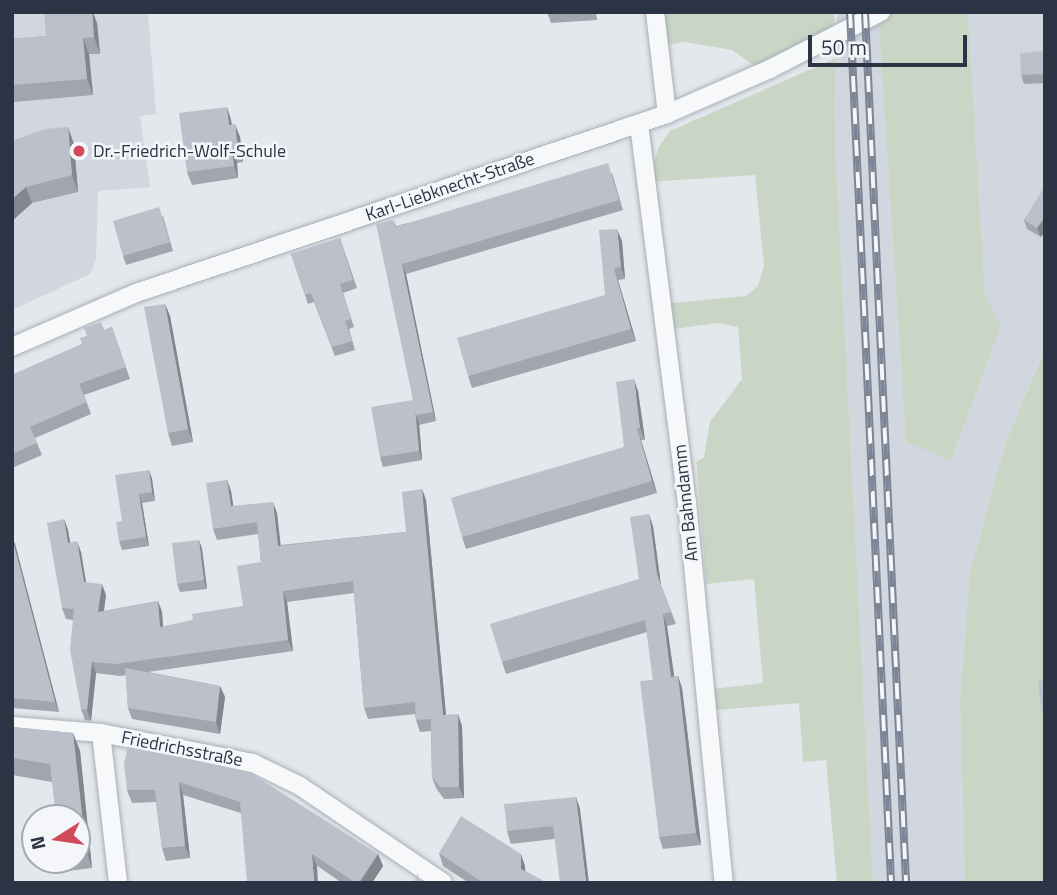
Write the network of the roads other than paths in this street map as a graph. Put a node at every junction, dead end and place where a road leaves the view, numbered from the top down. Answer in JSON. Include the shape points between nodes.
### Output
{"nodes":[{"id":1,"x":655,"y":12,"type":"edge"},
{"id":2,"x":881,"y":12,"type":"edge"},
{"id":3,"x":667,"y":114,"type":"junction"},
{"id":4,"x":639,"y":124,"type":"junction"},
{"id":5,"x":12,"y":347,"type":"edge"},
{"id":6,"x":12,"y":726,"type":"edge"},
{"id":7,"x":101,"y":733,"type":"junction"},
{"id":8,"x":118,"y":883,"type":"edge"},
{"id":9,"x":443,"y":883,"type":"edge"},
{"id":10,"x":724,"y":883,"type":"edge"}],
"edges":[{"from":1,"to":3,"type":"street"},
{"from":2,"to":3,"type":"street","name":"Karl-Liebknecht-Straße","via":[[770,69]]},
{"from":3,"to":4,"type":"street","name":"Karl-Liebknecht-Straße"},
{"from":4,"to":5,"type":"street","name":"Karl-Liebknecht-Straße","via":[[136,293]]},
{"from":4,"to":10,"type":"street","name":"Am Bahndamm","via":[[686,491]]},
{"from":6,"to":7,"type":"street","name":"Friedrichsstraße"},
{"from":7,"to":8,"type":"street"},
{"from":7,"to":9,"type":"street","name":"Friedrichsstraße","via":[[237,757],[277,772]]}]}
